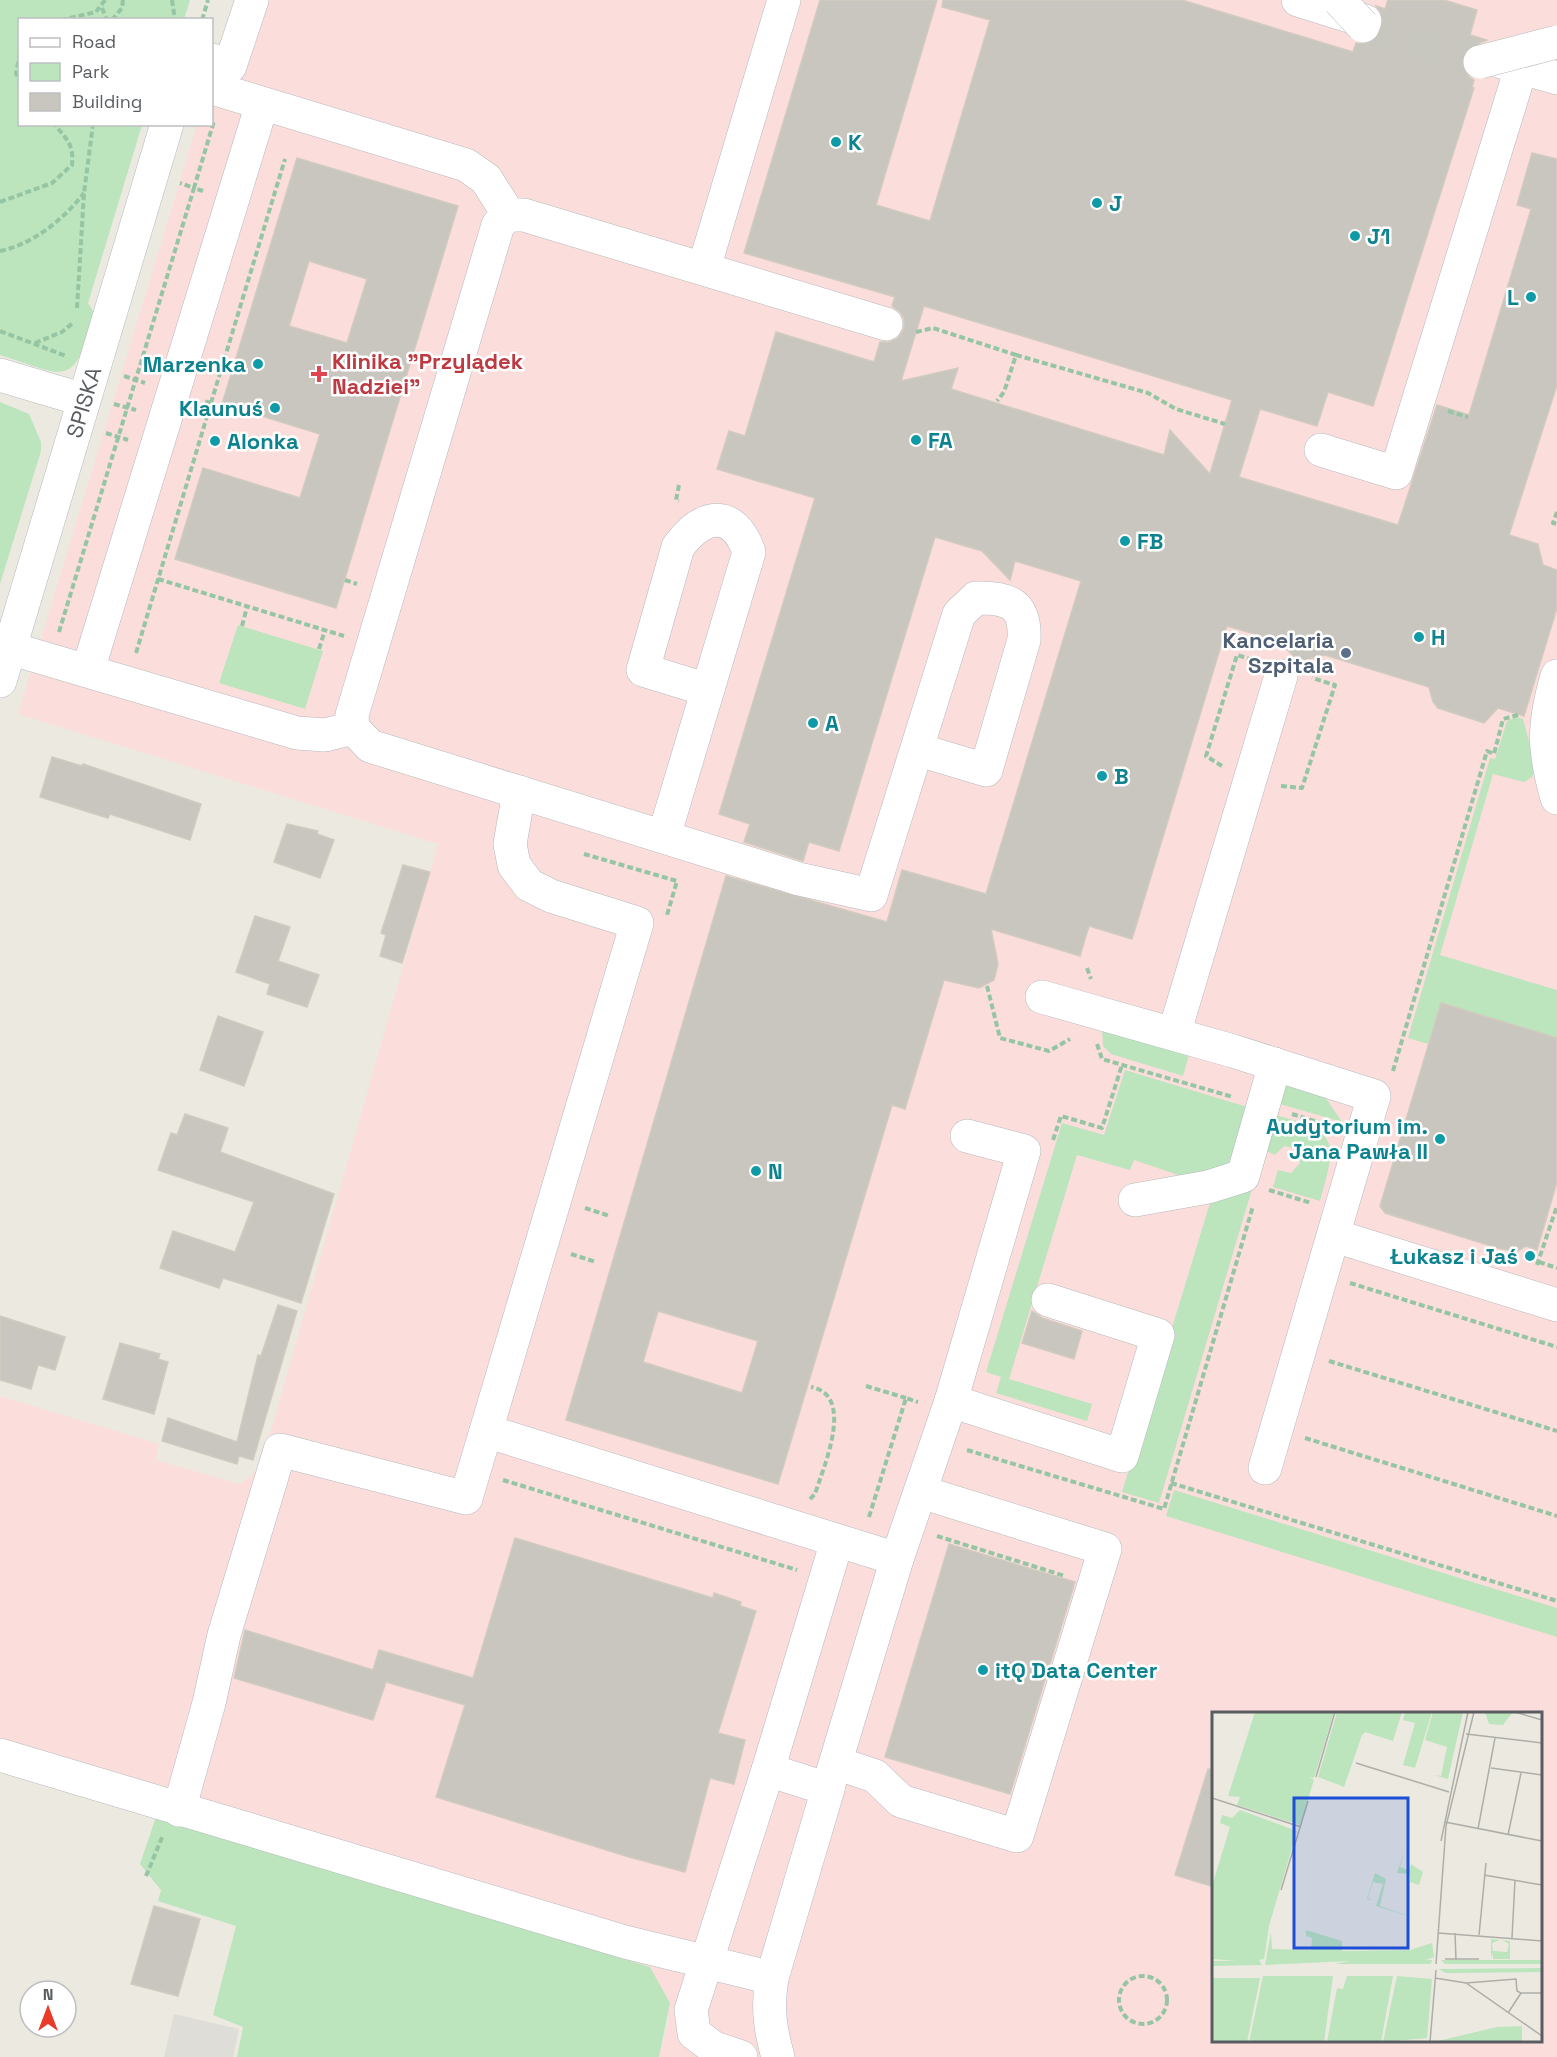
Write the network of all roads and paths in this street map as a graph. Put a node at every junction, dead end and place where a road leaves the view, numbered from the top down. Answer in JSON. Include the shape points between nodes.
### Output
{"nodes":[{"id":1,"x":105,"y":0,"type":"edge"},
{"id":2,"x":123,"y":0,"type":"edge"},
{"id":3,"x":172,"y":0,"type":"edge"},
{"id":4,"x":208,"y":0,"type":"edge"},
{"id":5,"x":252,"y":0,"type":"edge"},
{"id":6,"x":784,"y":0,"type":"edge"},
{"id":7,"x":1298,"y":0,"type":"edge"},
{"id":8,"x":1339,"y":0,"type":"edge"},
{"id":9,"x":102,"y":8,"type":"junction"},
{"id":10,"x":74,"y":18,"type":"edge"},
{"id":11,"x":106,"y":18,"type":"edge"},
{"id":12,"x":114,"y":18,"type":"edge"},
{"id":13,"x":175,"y":18,"type":"edge"},
{"id":14,"x":203,"y":18,"type":"edge"},
{"id":15,"x":1557,"y":42,"type":"edge"},
{"id":16,"x":213,"y":60,"type":"edge"},
{"id":17,"x":18,"y":63,"type":"edge"},
{"id":18,"x":1521,"y":68,"type":"junction"},
{"id":19,"x":18,"y":78,"type":"edge"},
{"id":20,"x":1557,"y":78,"type":"edge"},
{"id":21,"x":217,"y":90,"type":"edge"},
{"id":22,"x":262,"y":104,"type":"junction"},
{"id":23,"x":213,"y":107,"type":"edge"},
{"id":24,"x":56,"y":126,"type":"edge"},
{"id":25,"x":93,"y":126,"type":"edge"},
{"id":26,"x":166,"y":126,"type":"edge"},
{"id":27,"x":209,"y":126,"type":"edge"},
{"id":28,"x":285,"y":159,"type":"dead end"},
{"id":29,"x":194,"y":188,"type":"junction"},
{"id":30,"x":84,"y":193,"type":"junction"},
{"id":31,"x":232,"y":200,"type":"junction"},
{"id":32,"x":0,"y":202,"type":"edge"},
{"id":33,"x":509,"y":215,"type":"junction"},
{"id":34,"x":0,"y":251,"type":"edge"},
{"id":35,"x":704,"y":267,"type":"junction"},
{"id":36,"x":77,"y":309,"type":"dead end"},
{"id":37,"x":77,"y":320,"type":"dead end"},
{"id":38,"x":901,"y":328,"type":"joint"},
{"id":39,"x":0,"y":331,"type":"edge"},
{"id":40,"x":1016,"y":355,"type":"junction"},
{"id":41,"x":0,"y":375,"type":"edge"},
{"id":42,"x":120,"y":375,"type":"dead end"},
{"id":43,"x":135,"y":380,"type":"junction"},
{"id":44,"x":84,"y":400,"type":"junction"},
{"id":45,"x":997,"y":401,"type":"dead end"},
{"id":46,"x":212,"y":403,"type":"dead end"},
{"id":47,"x":1446,"y":410,"type":"dead end"},
{"id":48,"x":1468,"y":417,"type":"dead end"},
{"id":49,"x":1225,"y":424,"type":"dead end"},
{"id":50,"x":203,"y":431,"type":"dead end"},
{"id":51,"x":1320,"y":450,"type":"dead end"},
{"id":52,"x":1557,"y":512,"type":"edge"},
{"id":53,"x":1557,"y":524,"type":"edge"},
{"id":54,"x":158,"y":579,"type":"junction"},
{"id":55,"x":247,"y":607,"type":"junction"},
{"id":56,"x":242,"y":626,"type":"dead end"},
{"id":57,"x":325,"y":630,"type":"junction"},
{"id":58,"x":374,"y":634,"type":"junction"},
{"id":59,"x":9,"y":648,"type":"junction"},
{"id":60,"x":319,"y":649,"type":"dead end"},
{"id":61,"x":50,"y":660,"type":"junction"},
{"id":62,"x":88,"y":670,"type":"junction"},
{"id":63,"x":1281,"y":676,"type":"dead end"},
{"id":64,"x":1557,"y":676,"type":"edge"},
{"id":65,"x":1317,"y":679,"type":"dead end"},
{"id":66,"x":0,"y":681,"type":"edge"},
{"id":67,"x":128,"y":682,"type":"junction"},
{"id":68,"x":1328,"y":682,"type":"dead end"},
{"id":69,"x":708,"y":690,"type":"junction"},
{"id":70,"x":1521,"y":715,"type":"dead end"},
{"id":71,"x":354,"y":728,"type":"junction"},
{"id":72,"x":919,"y":750,"type":"junction"},
{"id":73,"x":519,"y":792,"type":"junction"},
{"id":74,"x":1557,"y":798,"type":"edge"},
{"id":75,"x":664,"y":836,"type":"junction"},
{"id":76,"x":987,"y":986,"type":"dead end"},
{"id":77,"x":1042,"y":996,"type":"dead end"},
{"id":78,"x":1174,"y":1034,"type":"junction"},
{"id":79,"x":1077,"y":1035,"type":"dead end"},
{"id":80,"x":1095,"y":1039,"type":"dead end"},
{"id":81,"x":1275,"y":1064,"type":"junction"},
{"id":82,"x":1122,"y":1065,"type":"junction"},
{"id":83,"x":1393,"y":1068,"type":"dead end"},
{"id":84,"x":1264,"y":1105,"type":"junction"},
{"id":85,"x":1334,"y":1133,"type":"dead end"},
{"id":86,"x":967,"y":1136,"type":"dead end"},
{"id":87,"x":1050,"y":1149,"type":"dead end"},
{"id":88,"x":1258,"y":1187,"type":"dead end"},
{"id":89,"x":1255,"y":1198,"type":"dead end"},
{"id":90,"x":1135,"y":1200,"type":"dead end"},
{"id":91,"x":1313,"y":1203,"type":"dead end"},
{"id":92,"x":1557,"y":1206,"type":"edge"},
{"id":93,"x":581,"y":1207,"type":"dead end"},
{"id":94,"x":610,"y":1216,"type":"dead end"},
{"id":95,"x":1335,"y":1236,"type":"junction"},
{"id":96,"x":1539,"y":1262,"type":"junction"},
{"id":97,"x":1557,"y":1268,"type":"edge"},
{"id":98,"x":1531,"y":1272,"type":"dead end"},
{"id":99,"x":1323,"y":1276,"type":"junction"},
{"id":100,"x":1048,"y":1300,"type":"dead end"},
{"id":101,"x":1557,"y":1305,"type":"edge"},
{"id":102,"x":1557,"y":1347,"type":"edge"},
{"id":103,"x":1300,"y":1353,"type":"junction"},
{"id":104,"x":866,"y":1386,"type":"dead end"},
{"id":105,"x":811,"y":1387,"type":"dead end"},
{"id":106,"x":906,"y":1398,"type":"junction"},
{"id":107,"x":945,"y":1418,"type":"junction"},
{"id":108,"x":486,"y":1431,"type":"junction"},
{"id":109,"x":1557,"y":1431,"type":"edge"},
{"id":110,"x":1302,"y":1437,"type":"dead end"},
{"id":111,"x":1265,"y":1468,"type":"dead end"},
{"id":112,"x":474,"y":1471,"type":"junction"},
{"id":113,"x":1171,"y":1483,"type":"junction"},
{"id":114,"x":921,"y":1492,"type":"junction"},
{"id":115,"x":808,"y":1502,"type":"dead end"},
{"id":116,"x":1557,"y":1516,"type":"edge"},
{"id":117,"x":933,"y":1535,"type":"dead end"},
{"id":118,"x":849,"y":1544,"type":"junction"},
{"id":119,"x":897,"y":1559,"type":"junction"},
{"id":120,"x":826,"y":1579,"type":"junction"},
{"id":121,"x":1094,"y":1585,"type":"junction"},
{"id":122,"x":1557,"y":1601,"type":"edge"},
{"id":123,"x":0,"y":1755,"type":"edge"},
{"id":124,"x":768,"y":1770,"type":"junction"},
{"id":125,"x":832,"y":1776,"type":"junction"},
{"id":126,"x":176,"y":1809,"type":"junction"},
{"id":127,"x":146,"y":1876,"type":"dead end"},
{"id":128,"x":706,"y":1963,"type":"junction"},
{"id":129,"x":772,"y":1978,"type":"junction"},
{"id":130,"x":1143,"y":2025,"type":"joint"},
{"id":131,"x":741,"y":2057,"type":"edge"},
{"id":132,"x":778,"y":2057,"type":"edge"}],
"edges":[{"from":1,"to":9,"type":"path"},
{"from":2,"to":12,"type":"path"},
{"from":3,"to":13,"type":"path"},
{"from":4,"to":14,"type":"path"},
{"from":5,"to":16,"type":"street","via":[[230,66]]},
{"from":6,"to":35,"type":"street"},
{"from":7,"to":8,"type":"street","bridge":true,"via":[[1364,23]]},
{"from":9,"to":10,"type":"path"},
{"from":9,"to":11,"type":"path"},
{"from":15,"to":18,"type":"street","bridge":true,"via":[[1481,59]]},
{"from":17,"to":19,"type":"path"},
{"from":18,"to":20,"type":"street"},
{"from":18,"to":51,"type":"street","via":[[1396,473]]},
{"from":21,"to":22,"type":"street"},
{"from":21,"to":23,"type":"path"},
{"from":22,"to":31,"type":"street"},
{"from":22,"to":33,"type":"street","via":[[466,165],[486,179]]},
{"from":24,"to":32,"type":"path","via":[[70,141],[74,151],[72,165],[52,183]]},
{"from":25,"to":30,"type":"path"},
{"from":26,"to":44,"type":"street","name":"SPISKA"},
{"from":27,"to":29,"type":"path"},
{"from":28,"to":46,"type":"path"},
{"from":29,"to":31,"type":"path"},
{"from":29,"to":43,"type":"path"},
{"from":30,"to":34,"type":"path","via":[[71,210],[37,236],[16,248]]},
{"from":30,"to":36,"type":"path"},
{"from":31,"to":62,"type":"street"},
{"from":33,"to":35,"type":"street","via":[[524,215]]},
{"from":33,"to":58,"type":"street","via":[[498,225]]},
{"from":35,"to":38,"type":"street"},
{"from":37,"to":39,"type":"path","via":[[62,332],[35,343]]},
{"from":38,"to":40,"type":"path","via":[[933,328]]},
{"from":40,"to":45,"type":"path","via":[[1004,392]]},
{"from":40,"to":49,"type":"path","via":[[1148,393],[1176,409]]},
{"from":41,"to":44,"type":"street"},
{"from":42,"to":43,"type":"path"},
{"from":43,"to":61,"type":"path"},
{"from":44,"to":59,"type":"street","name":"SPISKA"},
{"from":47,"to":48,"type":"path"},
{"from":50,"to":54,"type":"path"},
{"from":52,"to":53,"type":"path","via":[[1553,523]]},
{"from":54,"to":55,"type":"path"},
{"from":54,"to":67,"type":"path"},
{"from":55,"to":56,"type":"path"},
{"from":55,"to":57,"type":"path"},
{"from":57,"to":58,"type":"path","via":[[344,636],[358,629]]},
{"from":57,"to":60,"type":"path"},
{"from":58,"to":71,"type":"street","via":[[354,703]]},
{"from":59,"to":61,"type":"street"},
{"from":59,"to":66,"type":"street","name":"SPISKA"},
{"from":61,"to":62,"type":"street"},
{"from":62,"to":67,"type":"street"},
{"from":63,"to":78,"type":"street"},
{"from":64,"to":74,"type":"street","via":[[1546,714],[1546,749]]},
{"from":65,"to":68,"type":"path"},
{"from":67,"to":71,"type":"street","via":[[297,733],[325,735]]},
{"from":69,"to":69,"type":"street","via":[[644,670],[678,547],[702,522],[722,521],[743,536],[749,552]]},
{"from":69,"to":75,"type":"street"},
{"from":70,"to":83,"type":"path","via":[[1503,719],[1494,753],[1487,752]]},
{"from":71,"to":73,"type":"street","via":[[370,746]]},
{"from":72,"to":72,"type":"street","via":[[960,614],[976,598],[997,598],[1016,606],[1025,621],[1024,640],[986,770]]},
{"from":72,"to":75,"type":"street","via":[[871,895],[799,879]]},
{"from":73,"to":75,"type":"street"},
{"from":73,"to":108,"type":"street","via":[[510,844],[514,865],[529,885],[551,896],[638,922]]},
{"from":76,"to":79,"type":"path","via":[[1000,1038],[1049,1051]]},
{"from":77,"to":78,"type":"street"},
{"from":78,"to":81,"type":"street"},
{"from":80,"to":82,"type":"path","via":[[1102,1059]]},
{"from":81,"to":84,"type":"street"},
{"from":81,"to":95,"type":"street","via":[[1374,1096]]},
{"from":82,"to":84,"type":"path"},
{"from":82,"to":87,"type":"path","via":[[1102,1128],[1061,1116]]},
{"from":84,"to":85,"type":"path","via":[[1318,1122]]},
{"from":84,"to":90,"type":"street","via":[[1244,1176],[1208,1187]]},
{"from":86,"to":107,"type":"street","via":[[1024,1151]]},
{"from":88,"to":91,"type":"path"},
{"from":89,"to":113,"type":"path"},
{"from":92,"to":96,"type":"path"},
{"from":93,"to":94,"type":"path"},
{"from":95,"to":99,"type":"street"},
{"from":95,"to":101,"type":"street"},
{"from":96,"to":97,"type":"path"},
{"from":96,"to":98,"type":"path"},
{"from":99,"to":102,"type":"path"},
{"from":99,"to":103,"type":"street"},
{"from":100,"to":107,"type":"street","via":[[1158,1335],[1122,1456]]},
{"from":103,"to":109,"type":"path"},
{"from":103,"to":111,"type":"street"},
{"from":104,"to":106,"type":"path"},
{"from":105,"to":115,"type":"path","via":[[826,1396],[835,1419],[815,1494]]},
{"from":106,"to":107,"type":"path"},
{"from":106,"to":118,"type":"path"},
{"from":107,"to":113,"type":"path","via":[[1164,1509]]},
{"from":107,"to":114,"type":"street"},
{"from":108,"to":112,"type":"street"},
{"from":108,"to":118,"type":"street"},
{"from":110,"to":116,"type":"path"},
{"from":112,"to":120,"type":"path"},
{"from":112,"to":126,"type":"street","via":[[466,1498],[280,1450]]},
{"from":113,"to":122,"type":"path"},
{"from":114,"to":119,"type":"street"},
{"from":114,"to":121,"type":"street","via":[[1105,1549]]},
{"from":117,"to":121,"type":"path"},
{"from":118,"to":119,"type":"street"},
{"from":118,"to":120,"type":"street"},
{"from":119,"to":125,"type":"street"},
{"from":120,"to":124,"type":"street"},
{"from":121,"to":125,"type":"street","via":[[1017,1836],[901,1802],[874,1776]]},
{"from":123,"to":126,"type":"street"},
{"from":124,"to":125,"type":"street"},
{"from":124,"to":128,"type":"street"},
{"from":125,"to":129,"type":"street"},
{"from":126,"to":127,"type":"path"},
{"from":126,"to":128,"type":"street"},
{"from":128,"to":129,"type":"street"},
{"from":128,"to":131,"type":"street","via":[[691,2010],[694,2033],[714,2048]]},
{"from":129,"to":132,"type":"street","via":[[767,2004]]},
{"from":130,"to":130,"type":"path","via":[[1155,2022],[1167,2003],[1160,1982],[1140,1976],[1130,1980],[1118,1997],[1124,2017]]}]}
